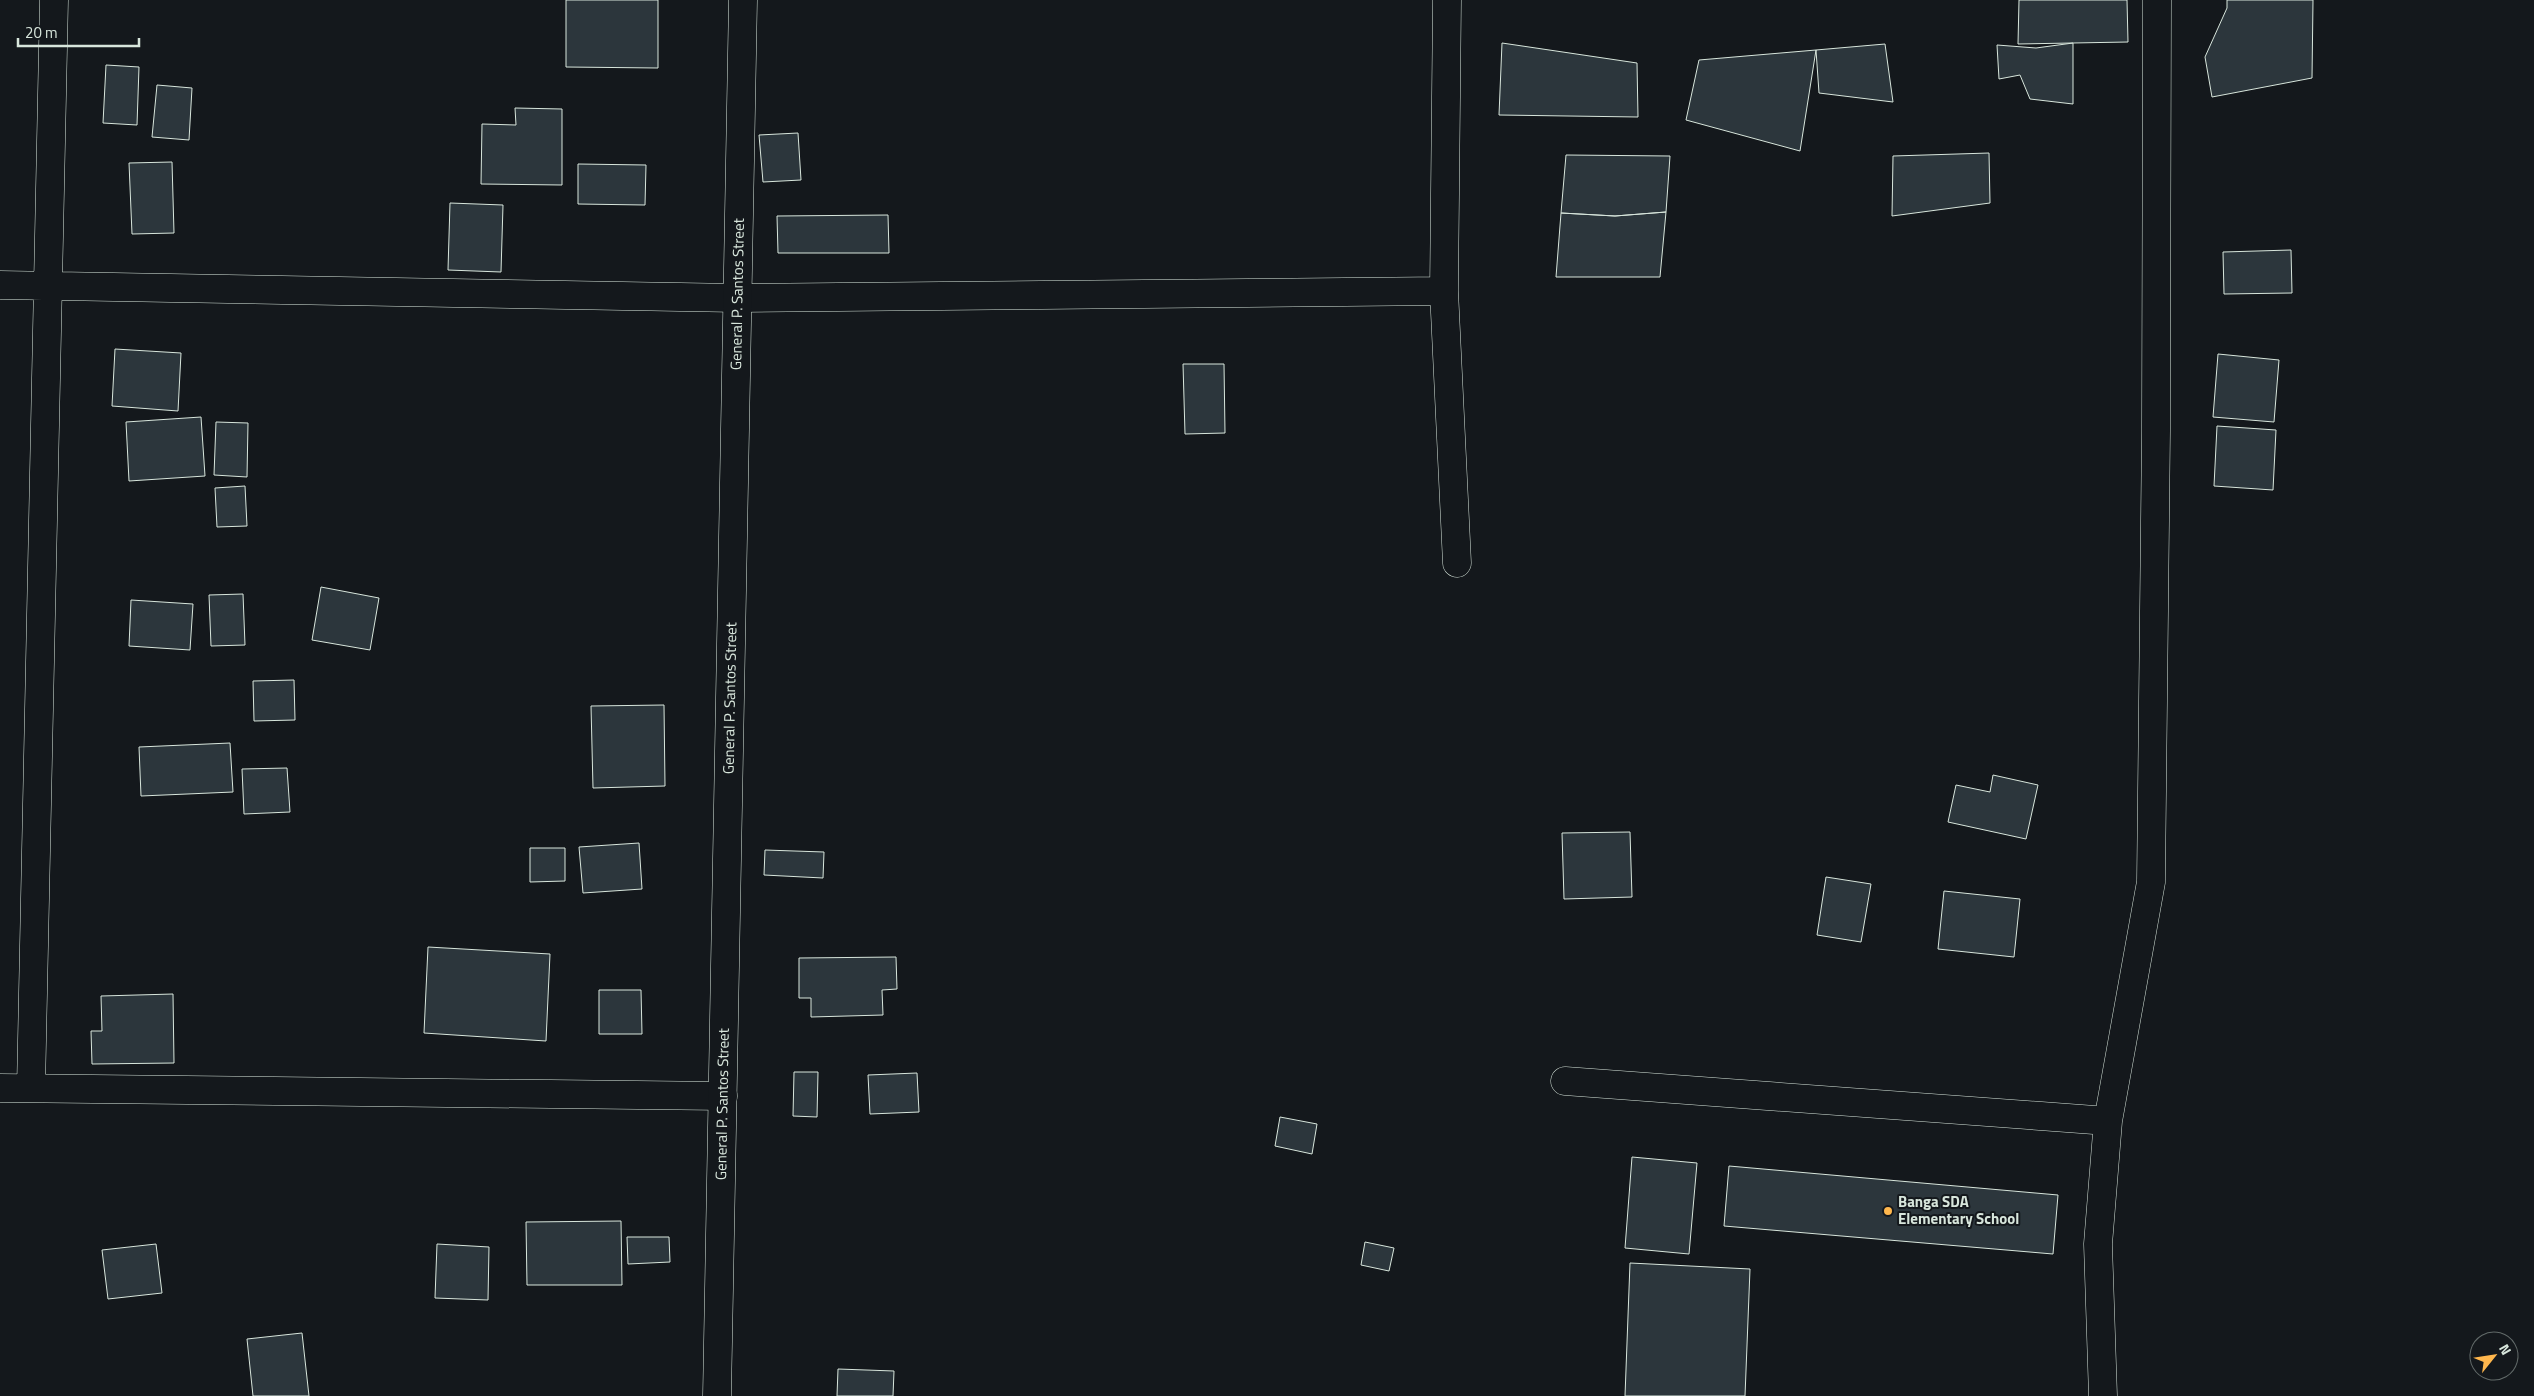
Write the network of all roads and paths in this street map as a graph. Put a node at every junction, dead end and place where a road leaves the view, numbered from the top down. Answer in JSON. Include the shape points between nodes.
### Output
{"nodes":[{"id":1,"x":54,"y":0,"type":"edge"},
{"id":2,"x":743,"y":0,"type":"edge"},
{"id":3,"x":1447,"y":0,"type":"edge"},
{"id":4,"x":2157,"y":0,"type":"edge"},
{"id":5,"x":0,"y":285,"type":"edge"},
{"id":6,"x":48,"y":286,"type":"junction"},
{"id":7,"x":1444,"y":291,"type":"junction"},
{"id":8,"x":737,"y":298,"type":"junction"},
{"id":9,"x":1457,"y":563,"type":"dead end"},
{"id":10,"x":1565,"y":1081,"type":"dead end"},
{"id":11,"x":0,"y":1088,"type":"edge"},
{"id":12,"x":31,"y":1088,"type":"junction"},
{"id":13,"x":723,"y":1096,"type":"junction"},
{"id":14,"x":2108,"y":1121,"type":"junction"},
{"id":15,"x":718,"y":1396,"type":"edge"},
{"id":16,"x":2103,"y":1396,"type":"edge"}],
"edges":[{"from":1,"to":6,"type":"street"},
{"from":2,"to":8,"type":"street","name":"General P. Santos Street"},
{"from":3,"to":7,"type":"street"},
{"from":4,"to":14,"type":"street","via":[[2150,882]]},
{"from":5,"to":6,"type":"street"},
{"from":6,"to":8,"type":"street"},
{"from":6,"to":12,"type":"street"},
{"from":7,"to":8,"type":"street"},
{"from":7,"to":9,"type":"street"},
{"from":8,"to":13,"type":"street","name":"General P. Santos Street"},
{"from":10,"to":14,"type":"street"},
{"from":11,"to":12,"type":"street"},
{"from":12,"to":13,"type":"street"},
{"from":13,"to":15,"type":"street","name":"General P. Santos Street"},
{"from":14,"to":16,"type":"street","via":[[2098,1244]]}]}
